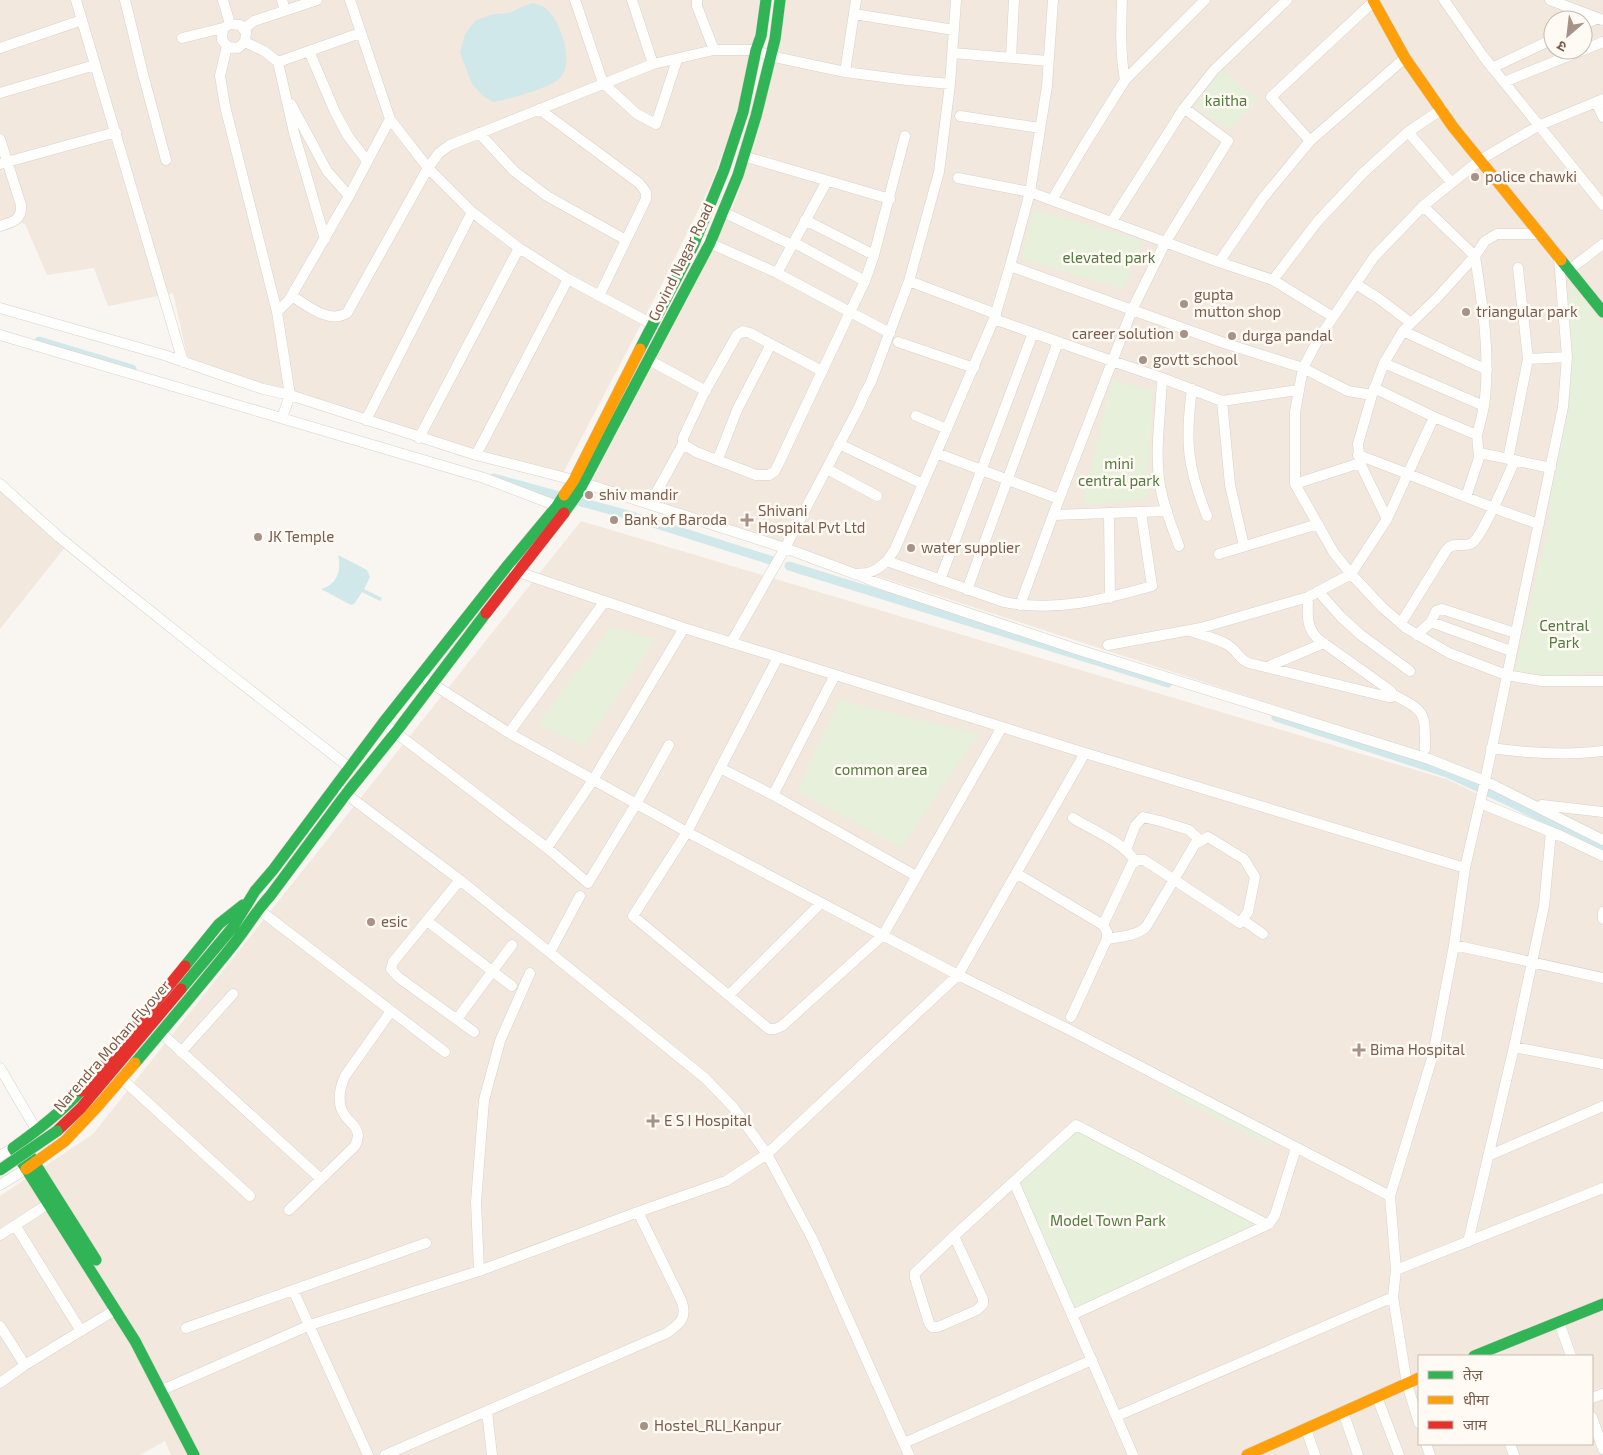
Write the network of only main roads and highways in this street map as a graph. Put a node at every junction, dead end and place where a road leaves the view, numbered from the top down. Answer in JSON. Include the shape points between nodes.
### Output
{"nodes":[{"id":1,"x":766,"y":0,"type":"edge"},
{"id":2,"x":780,"y":0,"type":"edge"},
{"id":3,"x":1373,"y":0,"type":"edge"},
{"id":4,"x":1603,"y":312,"type":"edge"},
{"id":5,"x":576,"y":486,"type":"junction"},
{"id":6,"x":562,"y":505,"type":"junction"},
{"id":7,"x":252,"y":898,"type":"junction"},
{"id":8,"x":258,"y":909,"type":"junction"},
{"id":9,"x":234,"y":927,"type":"junction"},
{"id":10,"x":31,"y":1166,"type":"junction"},
{"id":11,"x":0,"y":1170,"type":"edge"},
{"id":12,"x":1603,"y":1304,"type":"edge"},
{"id":13,"x":1479,"y":1355,"type":"edge"},
{"id":14,"x":1418,"y":1378,"type":"edge"},
{"id":15,"x":166,"y":1389,"type":"junction"},
{"id":16,"x":1263,"y":1452,"type":"edge"},
{"id":17,"x":194,"y":1455,"type":"edge"},
{"id":18,"x":203,"y":1455,"type":"edge"},
{"id":19,"x":1247,"y":1455,"type":"edge"}],
"edges":[{"from":1,"to":5,"type":"main road","name":"Govind Nagar Road","via":[[743,112],[724,170],[696,237]]},
{"from":2,"to":5,"type":"main road","name":"Govind Nagar Road","via":[[756,116],[738,175],[710,243],[649,360]]},
{"from":3,"to":4,"type":"main road","via":[[1405,58],[1454,127]]},
{"from":5,"to":6,"type":"main road"},
{"from":6,"to":7,"type":"main road","via":[[508,565],[420,676]]},
{"from":6,"to":8,"type":"main road","via":[[518,572]]},
{"from":7,"to":9,"type":"main road","name":"Narendra Mohan Flyover"},
{"from":7,"to":10,"type":"main road","via":[[219,924],[66,1107],[17,1145]]},
{"from":8,"to":9,"type":"main road","name":"Narendra Mohan Flyover"},
{"from":8,"to":10,"type":"main road","via":[[237,940],[122,1079],[65,1141]]},
{"from":9,"to":11,"type":"main road","name":"Narendra Mohan Flyover","bridge":true,"via":[[81,1108],[56,1131]]},
{"from":10,"to":15,"type":"main road","via":[[48,1204]]},
{"from":10,"to":15,"type":"main road","via":[[123,1304]]},
{"from":12,"to":13,"type":"main road"},
{"from":14,"to":16,"type":"main road"},
{"from":15,"to":17,"type":"main road"},
{"from":15,"to":18,"type":"main road"},
{"from":16,"to":19,"type":"main road"}]}
